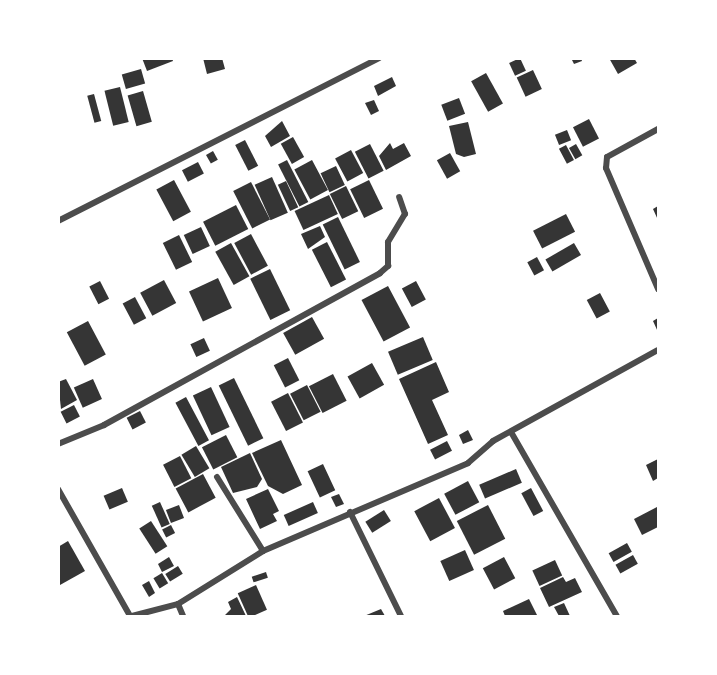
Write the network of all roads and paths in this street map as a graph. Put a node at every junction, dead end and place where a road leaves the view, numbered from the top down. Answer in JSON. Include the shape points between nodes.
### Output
{"nodes":[{"id":1,"x":379,"y":58,"type":"edge"},
{"id":2,"x":658,"y":129,"type":"edge"},
{"id":3,"x":399,"y":197,"type":"dead end"},
{"id":4,"x":58,"y":221,"type":"edge"},
{"id":5,"x":658,"y":289,"type":"edge"},
{"id":6,"x":658,"y":350,"type":"edge"},
{"id":7,"x":511,"y":432,"type":"junction"},
{"id":8,"x":58,"y":444,"type":"edge"},
{"id":9,"x":217,"y":477,"type":"dead end"},
{"id":10,"x":58,"y":489,"type":"edge"},
{"id":11,"x":350,"y":512,"type":"junction"},
{"id":12,"x":263,"y":551,"type":"junction"},
{"id":13,"x":178,"y":604,"type":"junction"},
{"id":14,"x":131,"y":616,"type":"edge"},
{"id":15,"x":183,"y":616,"type":"edge"},
{"id":16,"x":401,"y":616,"type":"edge"},
{"id":17,"x":617,"y":616,"type":"edge"}],
"edges":[{"from":1,"to":4,"type":"street"},
{"from":2,"to":5,"type":"street","via":[[608,158],[606,168]]},
{"from":3,"to":8,"type":"street","via":[[405,214],[388,242],[387,266],[380,273],[104,425]]},
{"from":6,"to":7,"type":"street"},
{"from":7,"to":11,"type":"street","via":[[468,463]]},
{"from":7,"to":17,"type":"street"},
{"from":9,"to":12,"type":"street"},
{"from":10,"to":14,"type":"street"},
{"from":11,"to":12,"type":"street"},
{"from":11,"to":16,"type":"street"},
{"from":12,"to":13,"type":"street"},
{"from":13,"to":14,"type":"street"},
{"from":13,"to":15,"type":"street"}]}
